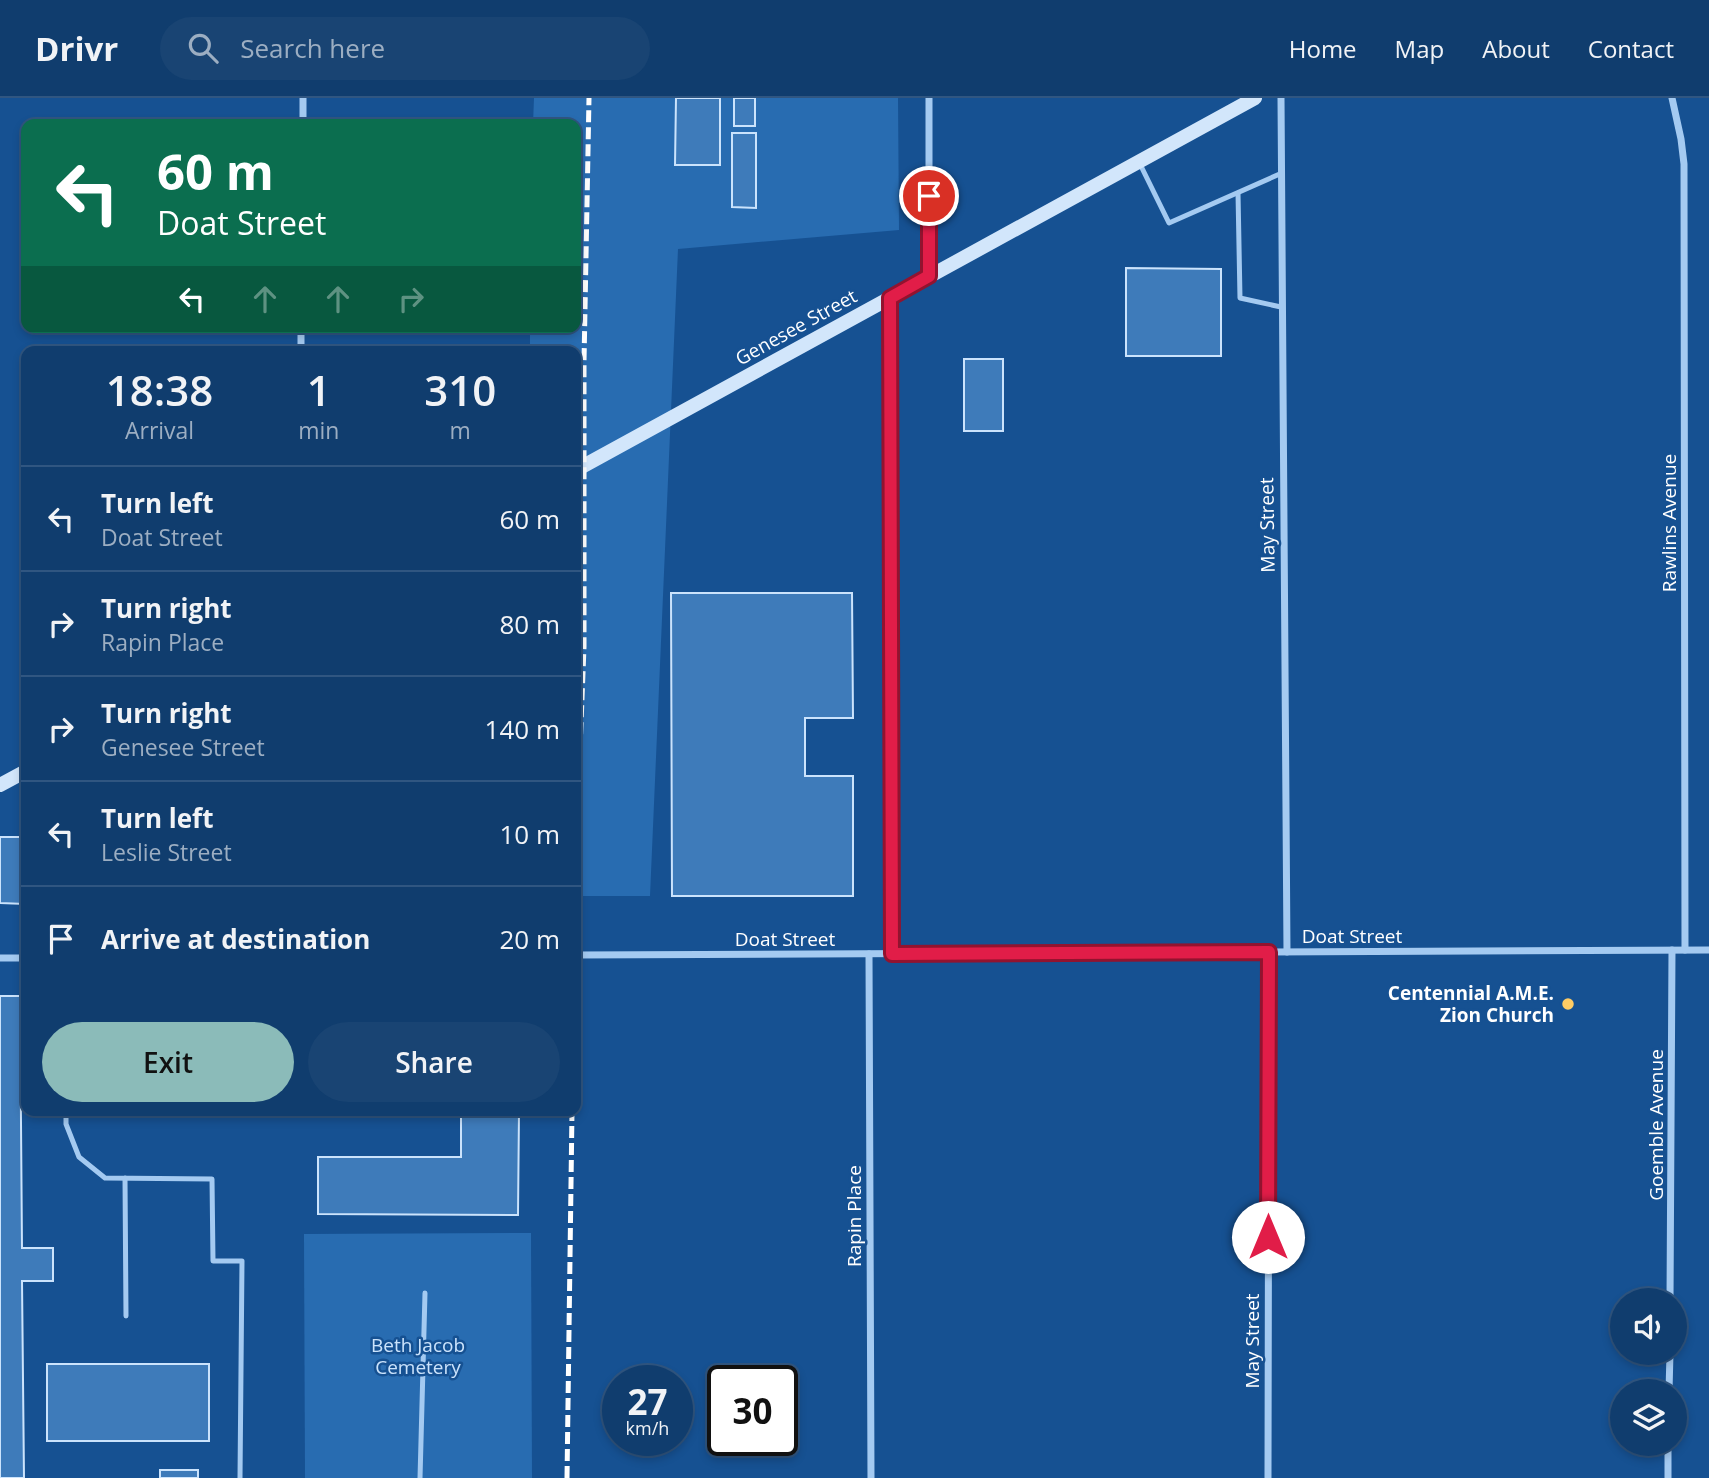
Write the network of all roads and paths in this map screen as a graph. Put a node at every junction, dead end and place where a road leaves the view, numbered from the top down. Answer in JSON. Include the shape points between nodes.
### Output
{"nodes":[{"id":1,"x":303,"y":98,"type":"edge"},
{"id":2,"x":929,"y":98,"type":"edge"},
{"id":3,"x":1255,"y":98,"type":"edge"},
{"id":4,"x":1281,"y":98,"type":"edge"},
{"id":5,"x":1672,"y":98,"type":"edge"},
{"id":6,"x":303,"y":119,"type":"edge"},
{"id":7,"x":1139,"y":162,"type":"junction"},
{"id":8,"x":1282,"y":173,"type":"junction"},
{"id":9,"x":1238,"y":193,"type":"junction"},
{"id":10,"x":929,"y":276,"type":"junction"},
{"id":11,"x":890,"y":298,"type":"junction"},
{"id":12,"x":1281,"y":307,"type":"junction"},
{"id":13,"x":581,"y":467,"type":"edge"},
{"id":14,"x":21,"y":774,"type":"edge"},
{"id":15,"x":0,"y":785,"type":"edge"},
{"id":16,"x":1672,"y":950,"type":"junction"},
{"id":17,"x":1685,"y":950,"type":"junction"},
{"id":18,"x":1709,"y":950,"type":"edge"},
{"id":19,"x":1269,"y":952,"type":"junction"},
{"id":20,"x":1287,"y":952,"type":"junction"},
{"id":21,"x":869,"y":954,"type":"junction"},
{"id":22,"x":892,"y":954,"type":"junction"},
{"id":23,"x":581,"y":955,"type":"edge"},
{"id":24,"x":0,"y":958,"type":"edge"},
{"id":25,"x":21,"y":958,"type":"edge"},
{"id":26,"x":66,"y":1116,"type":"edge"},
{"id":27,"x":125,"y":1178,"type":"junction"},
{"id":28,"x":1670,"y":1288,"type":"edge"},
{"id":29,"x":425,"y":1293,"type":"dead end"},
{"id":30,"x":126,"y":1316,"type":"dead end"},
{"id":31,"x":1668,"y":1456,"type":"edge"},
{"id":32,"x":240,"y":1478,"type":"edge"},
{"id":33,"x":420,"y":1478,"type":"edge"},
{"id":34,"x":871,"y":1478,"type":"edge"},
{"id":35,"x":1268,"y":1478,"type":"edge"},
{"id":36,"x":1668,"y":1478,"type":"edge"}],
"edges":[{"from":1,"to":6,"type":"street"},
{"from":2,"to":10,"type":"street"},
{"from":3,"to":7,"type":"main road","name":"Genesee Street"},
{"from":4,"to":8,"type":"street","name":"May Street"},
{"from":5,"to":17,"type":"street","name":"Rawlins Avenue","via":[[1684,164]]},
{"from":7,"to":9,"type":"lane","via":[[1169,223]]},
{"from":7,"to":10,"type":"main road","name":"Genesee Street"},
{"from":8,"to":9,"type":"lane"},
{"from":8,"to":12,"type":"street","name":"May Street"},
{"from":9,"to":12,"type":"lane","via":[[1240,298]]},
{"from":10,"to":11,"type":"main road","name":"Genesee Street"},
{"from":11,"to":13,"type":"main road","name":"Genesee Street"},
{"from":11,"to":22,"type":"street"},
{"from":12,"to":20,"type":"street","name":"May Street"},
{"from":14,"to":15,"type":"main road"},
{"from":16,"to":17,"type":"street","name":"Doat Street"},
{"from":16,"to":20,"type":"street","name":"Doat Street"},
{"from":16,"to":28,"type":"street","name":"Goemble Avenue"},
{"from":17,"to":18,"type":"street","name":"Doat Street"},
{"from":19,"to":20,"type":"street","name":"Doat Street"},
{"from":19,"to":22,"type":"street","name":"Doat Street"},
{"from":19,"to":35,"type":"street","name":"May Street"},
{"from":21,"to":22,"type":"street","name":"Doat Street"},
{"from":21,"to":23,"type":"street","name":"Doat Street"},
{"from":21,"to":34,"type":"street","name":"Rapin Place"},
{"from":24,"to":25,"type":"street"},
{"from":26,"to":27,"type":"lane","via":[[79,1157],[105,1178]]},
{"from":27,"to":30,"type":"lane"},
{"from":27,"to":32,"type":"lane","via":[[212,1179],[213,1261],[242,1261]]},
{"from":29,"to":33,"type":"lane"},
{"from":31,"to":36,"type":"street"}]}
